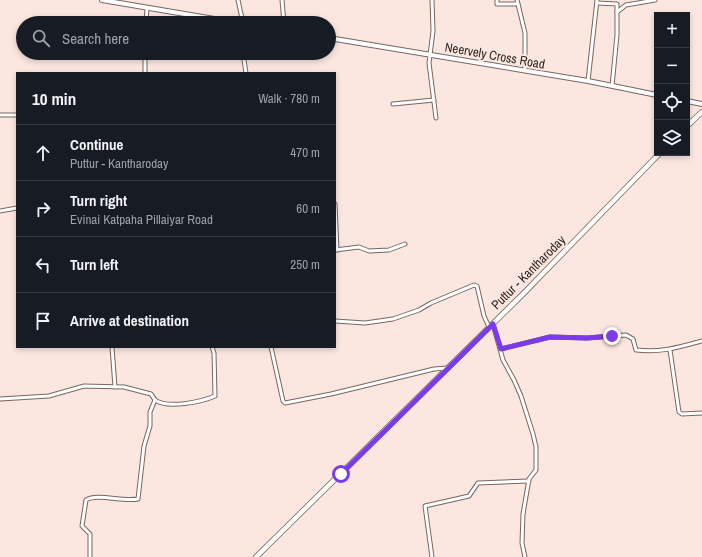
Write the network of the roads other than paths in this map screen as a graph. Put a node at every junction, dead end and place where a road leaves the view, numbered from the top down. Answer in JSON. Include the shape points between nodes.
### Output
{"nodes":[{"id":1,"x":102,"y":0,"type":"edge"},
{"id":2,"x":238,"y":0,"type":"edge"},
{"id":3,"x":282,"y":0,"type":"edge"},
{"id":4,"x":432,"y":0,"type":"edge"},
{"id":5,"x":497,"y":0,"type":"edge"},
{"id":6,"x":517,"y":0,"type":"edge"},
{"id":7,"x":655,"y":0,"type":"edge"},
{"id":8,"x":109,"y":1,"type":"edge"},
{"id":9,"x":597,"y":1,"type":"edge"},
{"id":10,"x":518,"y":4,"type":"junction"},
{"id":11,"x":147,"y":8,"type":"junction"},
{"id":12,"x":617,"y":12,"type":"junction"},
{"id":13,"x":146,"y":16,"type":"edge"},
{"id":14,"x":196,"y":16,"type":"edge"},
{"id":15,"x":241,"y":16,"type":"edge"},
{"id":16,"x":283,"y":16,"type":"edge"},
{"id":17,"x":336,"y":39,"type":"edge"},
{"id":18,"x":430,"y":54,"type":"junction"},
{"id":19,"x":145,"y":60,"type":"edge"},
{"id":20,"x":244,"y":60,"type":"edge"},
{"id":21,"x":525,"y":70,"type":"junction"},
{"id":22,"x":145,"y":72,"type":"edge"},
{"id":23,"x":246,"y":72,"type":"edge"},
{"id":24,"x":588,"y":81,"type":"junction"},
{"id":25,"x":612,"y":86,"type":"junction"},
{"id":26,"x":654,"y":94,"type":"edge"},
{"id":27,"x":434,"y":100,"type":"junction"},
{"id":28,"x":690,"y":102,"type":"edge"},
{"id":29,"x":393,"y":104,"type":"dead end"},
{"id":30,"x":702,"y":104,"type":"edge"},
{"id":31,"x":702,"y":112,"type":"edge"},
{"id":32,"x":0,"y":115,"type":"edge"},
{"id":33,"x":16,"y":115,"type":"edge"},
{"id":34,"x":436,"y":118,"type":"dead end"},
{"id":35,"x":690,"y":123,"type":"edge"},
{"id":36,"x":657,"y":156,"type":"edge"},
{"id":37,"x":16,"y":208,"type":"edge"},
{"id":38,"x":0,"y":211,"type":"edge"},
{"id":39,"x":405,"y":244,"type":"dead end"},
{"id":40,"x":336,"y":250,"type":"edge"},
{"id":41,"x":336,"y":321,"type":"edge"},
{"id":42,"x":491,"y":325,"type":"junction"},
{"id":43,"x":702,"y":341,"type":"edge"},
{"id":44,"x":112,"y":348,"type":"edge"},
{"id":45,"x":212,"y":348,"type":"edge"},
{"id":46,"x":271,"y":348,"type":"edge"},
{"id":47,"x":501,"y":349,"type":"junction"},
{"id":48,"x":670,"y":350,"type":"junction"},
{"id":49,"x":448,"y":368,"type":"junction"},
{"id":50,"x":115,"y":387,"type":"junction"},
{"id":51,"x":0,"y":399,"type":"edge"},
{"id":52,"x":155,"y":400,"type":"junction"},
{"id":53,"x":702,"y":413,"type":"edge"},
{"id":54,"x":529,"y":482,"type":"junction"},
{"id":55,"x":90,"y":557,"type":"edge"},
{"id":56,"x":256,"y":557,"type":"edge"},
{"id":57,"x":432,"y":557,"type":"edge"},
{"id":58,"x":525,"y":557,"type":"edge"}],
"edges":[{"from":1,"to":8,"type":"street"},
{"from":2,"to":15,"type":"street"},
{"from":3,"to":16,"type":"street"},
{"from":4,"to":18,"type":"street","via":[[433,31]]},
{"from":5,"to":10,"type":"street","via":[[497,4]]},
{"from":6,"to":10,"type":"street"},
{"from":7,"to":12,"type":"street","via":[[626,5]]},
{"from":8,"to":11,"type":"street"},
{"from":9,"to":12,"type":"street","via":[[617,4]]},
{"from":9,"to":24,"type":"street"},
{"from":10,"to":21,"type":"street","via":[[525,33]]},
{"from":11,"to":13,"type":"street"},
{"from":11,"to":14,"type":"street"},
{"from":12,"to":25,"type":"street"},
{"from":17,"to":18,"type":"street","name":"Neervely Cross Road"},
{"from":18,"to":21,"type":"street","name":"Neervely Cross Road"},
{"from":18,"to":27,"type":"street"},
{"from":19,"to":22,"type":"street"},
{"from":20,"to":23,"type":"street"},
{"from":21,"to":24,"type":"street","name":"Neervely Cross Road"},
{"from":24,"to":25,"type":"street","name":"Neervely Cross Road"},
{"from":25,"to":26,"type":"street","name":"Neervely Cross Road"},
{"from":27,"to":29,"type":"street"},
{"from":27,"to":34,"type":"street"},
{"from":28,"to":30,"type":"street"},
{"from":31,"to":35,"type":"main road"},
{"from":32,"to":33,"type":"street"},
{"from":36,"to":42,"type":"main road","name":"Puttur - Kantharoday"},
{"from":37,"to":38,"type":"street"},
{"from":39,"to":40,"type":"street","via":[[389,250],[359,247]]},
{"from":41,"to":42,"type":"street","via":[[365,323],[393,319],[420,310],[474,285],[477,286],[484,316]]},
{"from":42,"to":47,"type":"street"},
{"from":42,"to":49,"type":"main road","name":"Puttur - Kantharoday"},
{"from":43,"to":48,"type":"street"},
{"from":44,"to":50,"type":"street"},
{"from":45,"to":52,"type":"street","via":[[215,396],[173,405],[164,405]]},
{"from":46,"to":49,"type":"street","via":[[285,403]]},
{"from":47,"to":48,"type":"street","via":[[550,337],[587,338],[626,334],[632,338],[636,350]]},
{"from":47,"to":54,"type":"street","via":[[502,360],[517,385],[533,434],[536,470]]},
{"from":48,"to":53,"type":"street","via":[[679,412]]},
{"from":49,"to":56,"type":"main road","name":"Puttur - Kantharoday"},
{"from":50,"to":51,"type":"street","via":[[84,386],[49,396]]},
{"from":50,"to":52,"type":"street","via":[[151,394]]},
{"from":52,"to":55,"type":"street","via":[[150,412],[150,426],[144,446],[138,499],[86,500],[82,526],[90,534]]},
{"from":54,"to":57,"type":"street","via":[[478,483],[468,496],[425,506]]},
{"from":54,"to":58,"type":"street","via":[[522,531]]}]}
